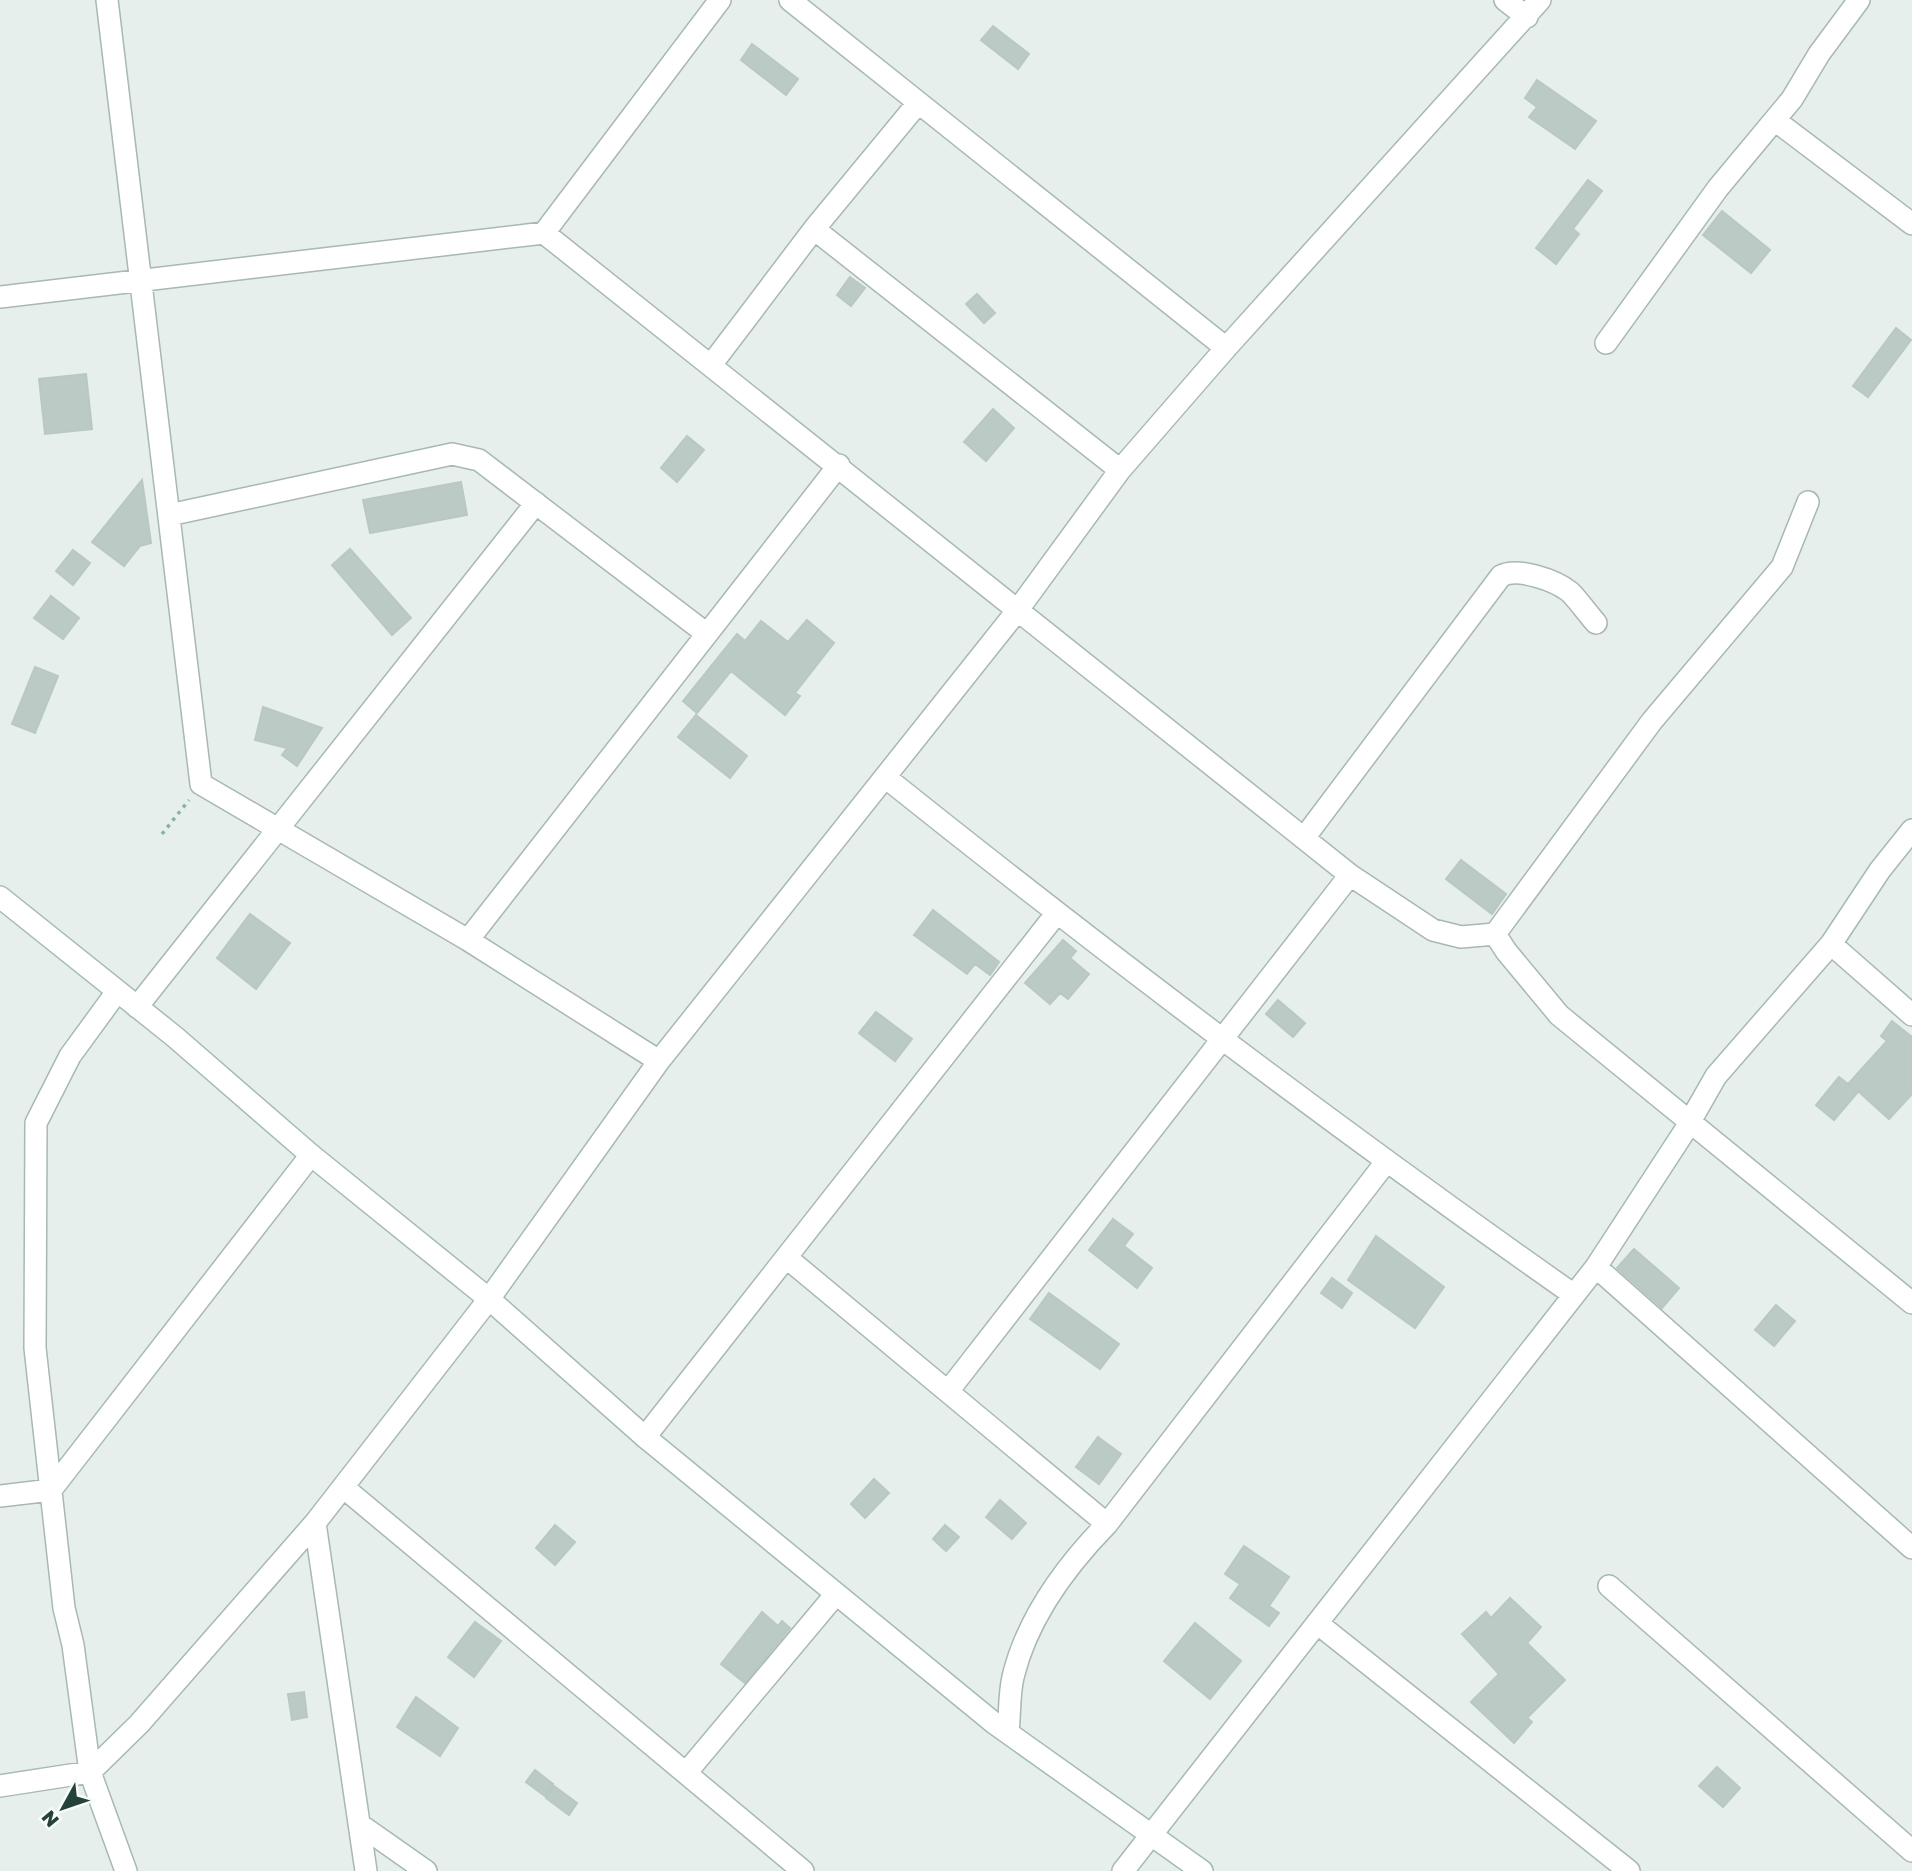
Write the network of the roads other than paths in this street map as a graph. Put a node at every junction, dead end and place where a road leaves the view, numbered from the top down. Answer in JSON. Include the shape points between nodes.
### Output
{"nodes":[{"id":1,"x":107,"y":0,"type":"edge"},
{"id":2,"x":720,"y":0,"type":"edge"},
{"id":3,"x":790,"y":0,"type":"edge"},
{"id":4,"x":1505,"y":0,"type":"edge"},
{"id":5,"x":1859,"y":0,"type":"edge"},
{"id":6,"x":1534,"y":8,"type":"edge"},
{"id":7,"x":918,"y":103,"type":"junction"},
{"id":8,"x":1776,"y":121,"type":"junction"},
{"id":9,"x":1912,"y":224,"type":"edge"},
{"id":10,"x":814,"y":229,"type":"junction"},
{"id":11,"x":544,"y":233,"type":"junction"},
{"id":12,"x":141,"y":283,"type":"junction"},
{"id":13,"x":0,"y":297,"type":"edge"},
{"id":14,"x":1606,"y":343,"type":"dead end"},
{"id":15,"x":1226,"y":348,"type":"junction"},
{"id":16,"x":711,"y":365,"type":"junction"},
{"id":17,"x":839,"y":466,"type":"junction"},
{"id":18,"x":1120,"y":470,"type":"junction"},
{"id":19,"x":1808,"y":502,"type":"dead end"},
{"id":20,"x":537,"y":503,"type":"junction"},
{"id":21,"x":169,"y":515,"type":"junction"},
{"id":22,"x":1017,"y":611,"type":"junction"},
{"id":23,"x":1596,"y":623,"type":"dead end"},
{"id":24,"x":707,"y":634,"type":"junction"},
{"id":25,"x":885,"y":777,"type":"junction"},
{"id":26,"x":278,"y":828,"type":"junction"},
{"id":27,"x":1912,"y":830,"type":"edge"},
{"id":28,"x":1304,"y":838,"type":"junction"},
{"id":29,"x":1350,"y":875,"type":"junction"},
{"id":30,"x":0,"y":897,"type":"edge"},
{"id":31,"x":1056,"y":914,"type":"junction"},
{"id":32,"x":1495,"y":934,"type":"junction"},
{"id":33,"x":468,"y":940,"type":"junction"},
{"id":34,"x":1831,"y":944,"type":"junction"},
{"id":35,"x":116,"y":993,"type":"junction"},
{"id":36,"x":137,"y":1007,"type":"junction"},
{"id":37,"x":1912,"y":1015,"type":"edge"},
{"id":38,"x":1224,"y":1039,"type":"junction"},
{"id":39,"x":659,"y":1061,"type":"junction"},
{"id":40,"x":1689,"y":1124,"type":"junction"},
{"id":41,"x":311,"y":1155,"type":"junction"},
{"id":42,"x":1386,"y":1162,"type":"junction"},
{"id":43,"x":787,"y":1258,"type":"junction"},
{"id":44,"x":1596,"y":1267,"type":"junction"},
{"id":45,"x":1574,"y":1295,"type":"junction"},
{"id":46,"x":489,"y":1299,"type":"junction"},
{"id":47,"x":1912,"y":1303,"type":"edge"},
{"id":48,"x":948,"y":1390,"type":"junction"},
{"id":49,"x":645,"y":1437,"type":"junction"},
{"id":50,"x":343,"y":1487,"type":"junction"},
{"id":51,"x":51,"y":1490,"type":"junction"},
{"id":52,"x":0,"y":1496,"type":"edge"},
{"id":53,"x":315,"y":1523,"type":"junction"},
{"id":54,"x":1107,"y":1524,"type":"junction"},
{"id":55,"x":1912,"y":1548,"type":"edge"},
{"id":56,"x":1609,"y":1586,"type":"dead end"},
{"id":57,"x":836,"y":1594,"type":"junction"},
{"id":58,"x":1317,"y":1623,"type":"junction"},
{"id":59,"x":1008,"y":1732,"type":"junction"},
{"id":60,"x":90,"y":1772,"type":"junction"},
{"id":61,"x":686,"y":1773,"type":"junction"},
{"id":62,"x":0,"y":1786,"type":"edge"},
{"id":63,"x":359,"y":1824,"type":"junction"},
{"id":64,"x":1150,"y":1834,"type":"junction"},
{"id":65,"x":1912,"y":1851,"type":"edge"},
{"id":66,"x":126,"y":1871,"type":"edge"},
{"id":67,"x":366,"y":1871,"type":"edge"},
{"id":68,"x":426,"y":1871,"type":"edge"},
{"id":69,"x":803,"y":1871,"type":"edge"},
{"id":70,"x":1123,"y":1871,"type":"edge"},
{"id":71,"x":1202,"y":1871,"type":"edge"},
{"id":72,"x":1629,"y":1871,"type":"edge"}],
"edges":[{"from":1,"to":12,"type":"street"},
{"from":2,"to":11,"type":"street"},
{"from":3,"to":7,"type":"street"},
{"from":4,"to":6,"type":"street"},
{"from":5,"to":8,"type":"street"},
{"from":6,"to":15,"type":"street"},
{"from":7,"to":10,"type":"street"},
{"from":7,"to":15,"type":"street"},
{"from":8,"to":9,"type":"street"},
{"from":8,"to":14,"type":"street","via":[[1718,188]]},
{"from":10,"to":16,"type":"street"},
{"from":10,"to":18,"type":"street"},
{"from":11,"to":12,"type":"street"},
{"from":11,"to":16,"type":"street"},
{"from":12,"to":13,"type":"street"},
{"from":12,"to":21,"type":"street"},
{"from":15,"to":18,"type":"street"},
{"from":16,"to":17,"type":"street"},
{"from":17,"to":22,"type":"street"},
{"from":17,"to":24,"type":"street"},
{"from":18,"to":22,"type":"street"},
{"from":19,"to":32,"type":"street","via":[[1782,567],[1652,721]]},
{"from":20,"to":21,"type":"street","via":[[479,460],[452,454]]},
{"from":20,"to":24,"type":"street"},
{"from":20,"to":26,"type":"street"},
{"from":21,"to":26,"type":"street","via":[[201,783]]},
{"from":22,"to":25,"type":"street"},
{"from":22,"to":28,"type":"street"},
{"from":23,"to":28,"type":"street","via":[[1560,585],[1517,571],[1501,576]]},
{"from":24,"to":33,"type":"street"},
{"from":25,"to":31,"type":"street"},
{"from":25,"to":39,"type":"street"},
{"from":26,"to":33,"type":"street"},
{"from":26,"to":36,"type":"street"},
{"from":27,"to":34,"type":"street"},
{"from":28,"to":29,"type":"street"},
{"from":29,"to":32,"type":"street","via":[[1433,930],[1461,937]]},
{"from":29,"to":38,"type":"street"},
{"from":30,"to":35,"type":"street"},
{"from":31,"to":38,"type":"street"},
{"from":31,"to":43,"type":"street"},
{"from":32,"to":40,"type":"street","via":[[1559,1015]]},
{"from":33,"to":39,"type":"street"},
{"from":34,"to":37,"type":"street"},
{"from":34,"to":40,"type":"street","via":[[1716,1076]]},
{"from":35,"to":36,"type":"street"},
{"from":35,"to":51,"type":"street","via":[[70,1056],[36,1123],[35,1348]]},
{"from":36,"to":41,"type":"street"},
{"from":38,"to":42,"type":"street"},
{"from":38,"to":48,"type":"street"},
{"from":39,"to":46,"type":"street"},
{"from":40,"to":44,"type":"street"},
{"from":40,"to":47,"type":"street"},
{"from":41,"to":46,"type":"street"},
{"from":41,"to":51,"type":"street"},
{"from":42,"to":45,"type":"street"},
{"from":42,"to":54,"type":"street"},
{"from":43,"to":48,"type":"street"},
{"from":43,"to":49,"type":"street"},
{"from":44,"to":45,"type":"street"},
{"from":44,"to":55,"type":"street"},
{"from":45,"to":58,"type":"street"},
{"from":46,"to":49,"type":"street"},
{"from":46,"to":50,"type":"street"},
{"from":48,"to":54,"type":"street"},
{"from":49,"to":57,"type":"street"},
{"from":50,"to":53,"type":"street"},
{"from":50,"to":61,"type":"street"},
{"from":51,"to":52,"type":"street"},
{"from":51,"to":60,"type":"street"},
{"from":53,"to":60,"type":"street","via":[[139,1724]]},
{"from":53,"to":63,"type":"street"},
{"from":54,"to":59,"type":"street","via":[[1071,1561],[1036,1620],[1013,1677]]},
{"from":56,"to":65,"type":"street"},
{"from":57,"to":59,"type":"street"},
{"from":57,"to":61,"type":"street"},
{"from":58,"to":64,"type":"street"},
{"from":58,"to":72,"type":"street"},
{"from":59,"to":64,"type":"street"},
{"from":60,"to":62,"type":"street"},
{"from":60,"to":66,"type":"street"},
{"from":61,"to":69,"type":"street"},
{"from":63,"to":67,"type":"street"},
{"from":63,"to":68,"type":"street"},
{"from":64,"to":70,"type":"street"},
{"from":64,"to":71,"type":"street"}]}
